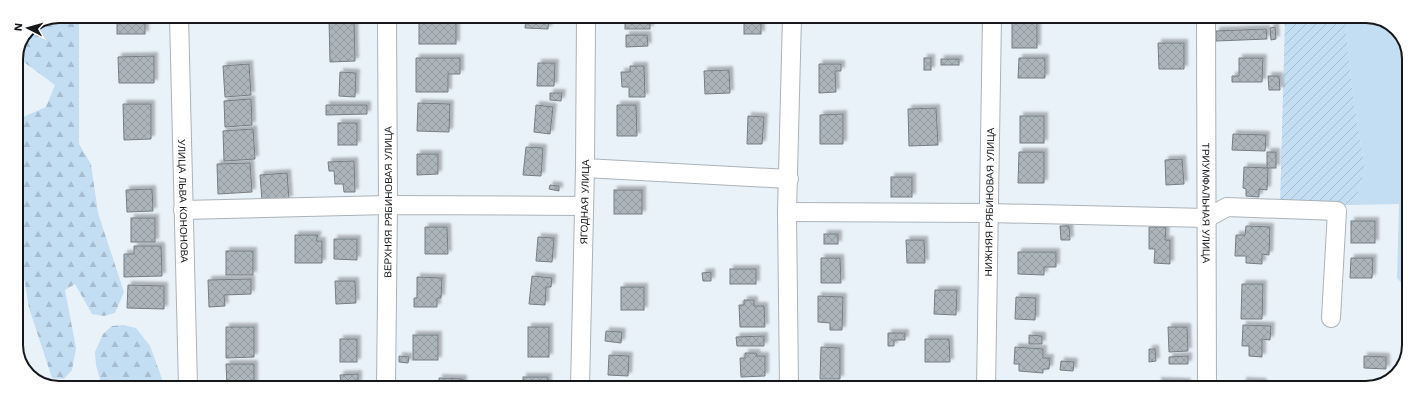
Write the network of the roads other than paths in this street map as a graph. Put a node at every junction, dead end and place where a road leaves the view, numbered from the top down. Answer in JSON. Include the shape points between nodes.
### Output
{"nodes":[{"id":1,"x":179,"y":23,"type":"edge"},
{"id":2,"x":387,"y":23,"type":"edge"},
{"id":3,"x":586,"y":23,"type":"edge"},
{"id":4,"x":792,"y":23,"type":"edge"},
{"id":5,"x":992,"y":23,"type":"edge"},
{"id":6,"x":1206,"y":23,"type":"edge"},
{"id":7,"x":585,"y":168,"type":"junction"},
{"id":8,"x":789,"y":179,"type":"junction"},
{"id":9,"x":388,"y":205,"type":"junction"},
{"id":10,"x":584,"y":206,"type":"junction"},
{"id":11,"x":183,"y":210,"type":"junction"},
{"id":12,"x":788,"y":212,"type":"junction"},
{"id":13,"x":989,"y":213,"type":"junction"},
{"id":14,"x":1207,"y":218,"type":"junction"},
{"id":15,"x":1331,"y":318,"type":"dead end"},
{"id":16,"x":188,"y":381,"type":"edge"},
{"id":17,"x":386,"y":381,"type":"edge"},
{"id":18,"x":580,"y":381,"type":"edge"},
{"id":19,"x":789,"y":381,"type":"edge"},
{"id":20,"x":986,"y":381,"type":"edge"},
{"id":21,"x":1207,"y":381,"type":"edge"}],
"edges":[{"from":1,"to":11,"type":"street","name":"УЛИЦА ЛЬВА КОНОНОВА"},
{"from":2,"to":9,"type":"street","name":"ВЕРХНЯЯ РЯБИНОВАЯ УЛИЦА"},
{"from":3,"to":7,"type":"street","name":"ЯГОДНАЯ УЛИЦА"},
{"from":4,"to":8,"type":"street"},
{"from":5,"to":13,"type":"street","name":"НИЖНЯЯ РЯБИНОВАЯ УЛИЦА"},
{"from":6,"to":14,"type":"street","name":"ТРИУМФАЛЬНАЯ УЛИЦА"},
{"from":7,"to":8,"type":"street"},
{"from":7,"to":10,"type":"street","name":"ЯГОДНАЯ УЛИЦА"},
{"from":8,"to":12,"type":"street"},
{"from":9,"to":10,"type":"street"},
{"from":9,"to":11,"type":"street"},
{"from":9,"to":17,"type":"street","name":"ВЕРХНЯЯ РЯБИНОВАЯ УЛИЦА"},
{"from":10,"to":18,"type":"street","name":"ЯГОДНАЯ УЛИЦА"},
{"from":11,"to":16,"type":"street","name":"УЛИЦА ЛЬВА КОНОНОВА"},
{"from":12,"to":13,"type":"street"},
{"from":12,"to":19,"type":"street"},
{"from":13,"to":14,"type":"street"},
{"from":13,"to":20,"type":"street","name":"НИЖНЯЯ РЯБИНОВАЯ УЛИЦА"},
{"from":14,"to":15,"type":"street","via":[[1227,208],[1337,211]]},
{"from":14,"to":21,"type":"street","name":"ТРИУМФАЛЬНАЯ УЛИЦА"}]}
